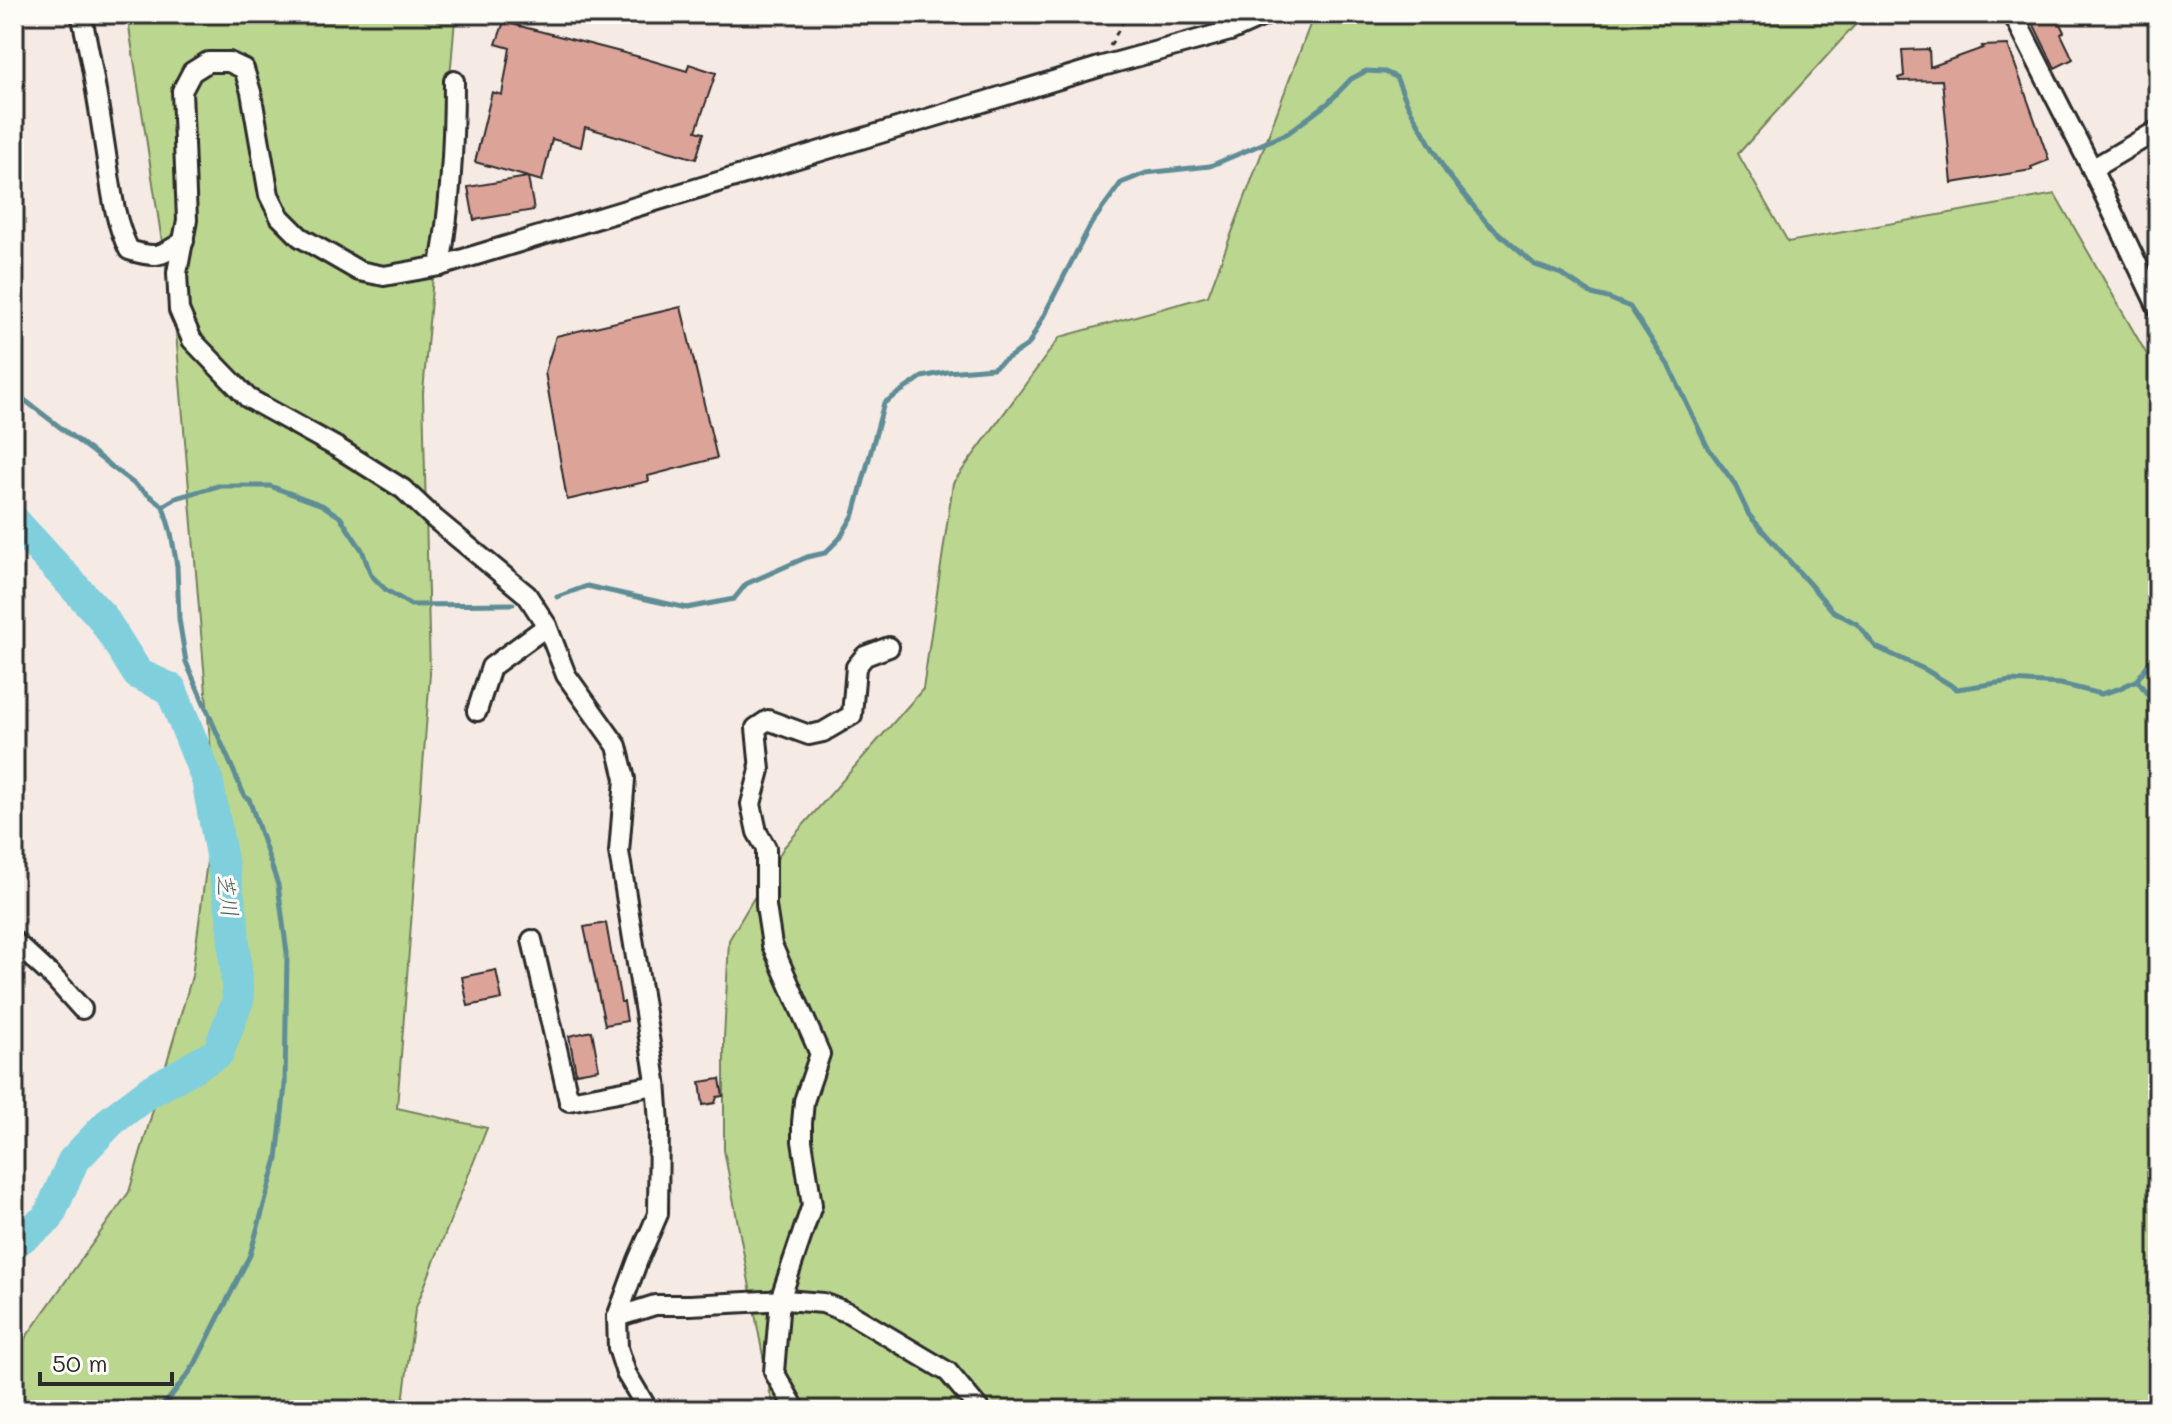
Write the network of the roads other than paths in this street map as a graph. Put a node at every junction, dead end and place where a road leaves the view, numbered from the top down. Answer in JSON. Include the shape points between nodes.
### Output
{"nodes":[{"id":1,"x":81,"y":14,"type":"edge"},
{"id":2,"x":1268,"y":14,"type":"edge"},
{"id":3,"x":2013,"y":14,"type":"edge"},
{"id":4,"x":454,"y":81,"type":"dead end"},
{"id":5,"x":2158,"y":130,"type":"edge"},
{"id":6,"x":2092,"y":169,"type":"junction"},
{"id":7,"x":184,"y":241,"type":"junction"},
{"id":8,"x":440,"y":266,"type":"junction"},
{"id":9,"x":2158,"y":308,"type":"edge"},
{"id":10,"x":547,"y":626,"type":"junction"},
{"id":11,"x":889,"y":647,"type":"dead end"},
{"id":12,"x":477,"y":711,"type":"dead end"},
{"id":13,"x":532,"y":940,"type":"dead end"},
{"id":14,"x":14,"y":941,"type":"edge"},
{"id":15,"x":82,"y":1009,"type":"dead end"},
{"id":16,"x":656,"y":1085,"type":"junction"},
{"id":17,"x":780,"y":1300,"type":"junction"},
{"id":18,"x":617,"y":1317,"type":"junction"},
{"id":19,"x":648,"y":1410,"type":"edge"},
{"id":20,"x":796,"y":1410,"type":"edge"},
{"id":21,"x":980,"y":1410,"type":"edge"}],
"edges":[{"from":1,"to":7,"type":"street","via":[[122,237],[129,250],[144,255],[163,255]]},
{"from":2,"to":8,"type":"street","via":[[1230,31]]},
{"from":3,"to":6,"type":"street"},
{"from":4,"to":8,"type":"street","via":[[449,217]]},
{"from":5,"to":6,"type":"street"},
{"from":6,"to":9,"type":"street"},
{"from":7,"to":8,"type":"street","via":[[182,91],[192,72],[208,62],[229,62],[244,69],[251,92],[269,195],[280,217],[300,237],[359,271],[384,276]]},
{"from":7,"to":10,"type":"street","via":[[177,273],[179,310],[192,340],[248,398],[403,489],[527,595]]},
{"from":10,"to":12,"type":"street","via":[[491,667]]},
{"from":10,"to":16,"type":"street","via":[[566,675],[617,746],[625,779],[619,852]]},
{"from":11,"to":17,"type":"street","via":[[865,656],[856,667],[852,715],[809,735],[768,720],[756,728],[760,770],[751,804],[766,848],[772,945],[820,1054],[802,1123],[812,1205]]},
{"from":13,"to":16,"type":"street","via":[[569,1101]]},
{"from":14,"to":15,"type":"street"},
{"from":16,"to":18,"type":"street","via":[[658,1214]]},
{"from":17,"to":18,"type":"street","via":[[655,1305]]},
{"from":17,"to":20,"type":"street","via":[[774,1372]]},
{"from":17,"to":21,"type":"street","via":[[823,1303],[849,1313],[948,1372]]},
{"from":18,"to":19,"type":"street","via":[[626,1373]]}]}
